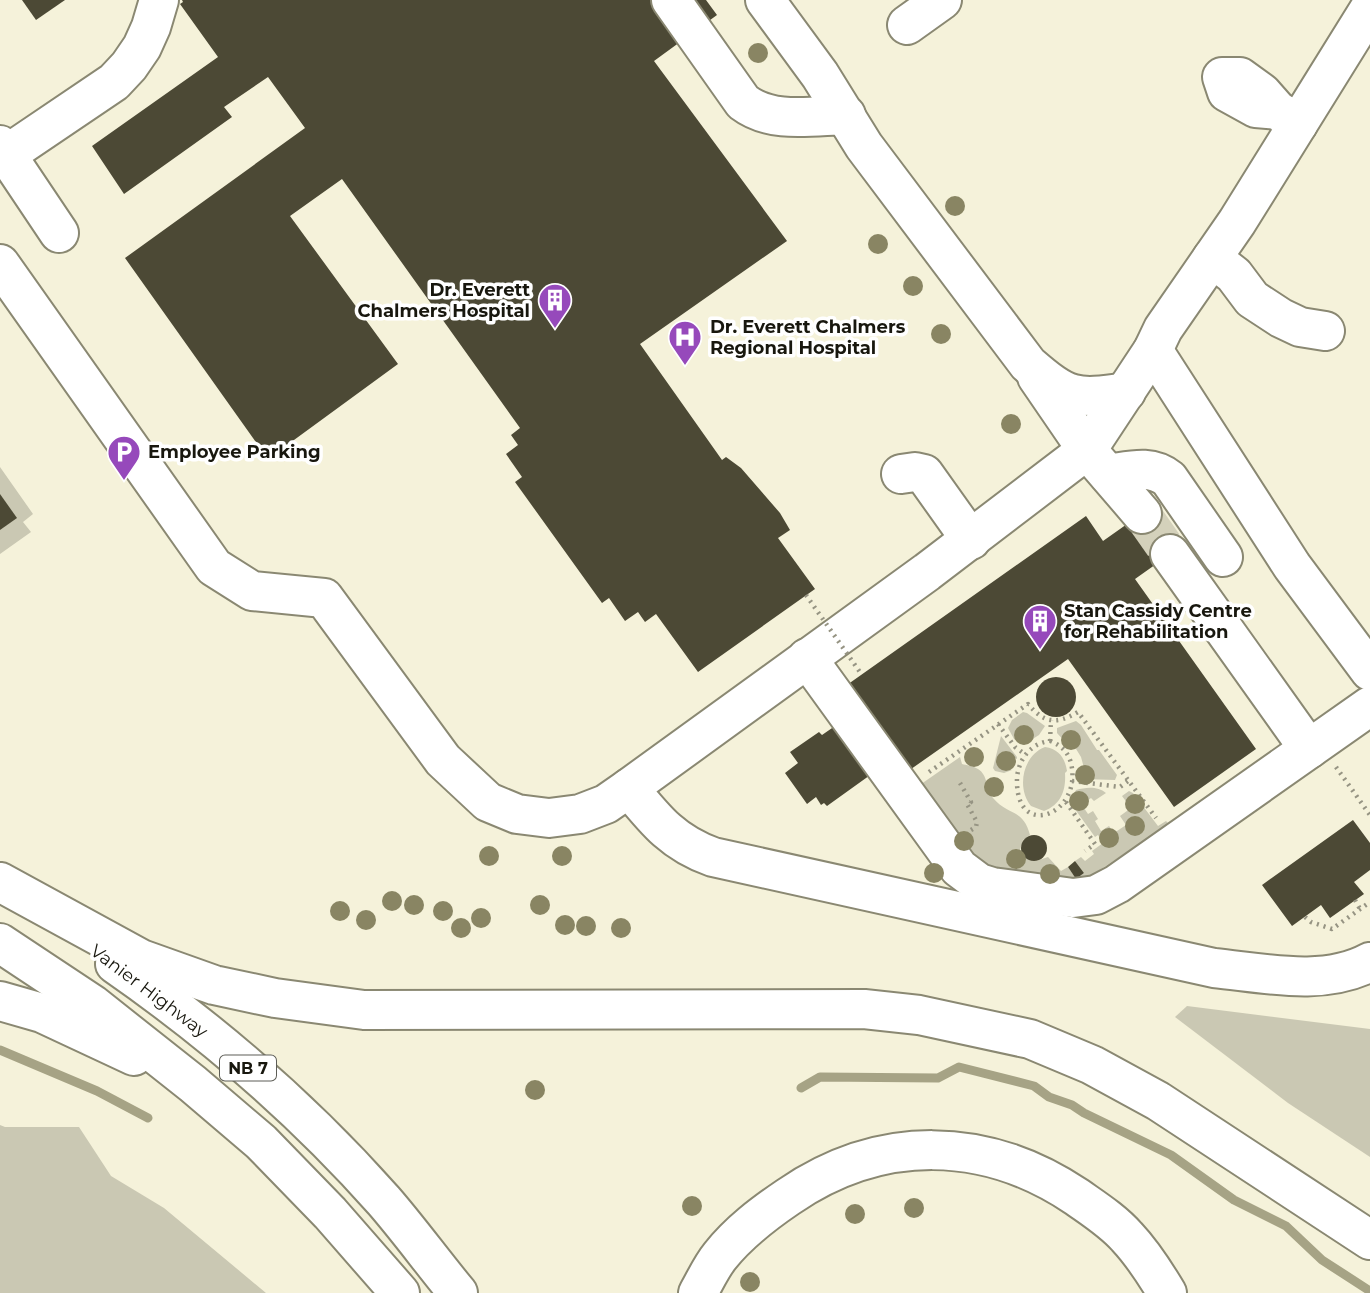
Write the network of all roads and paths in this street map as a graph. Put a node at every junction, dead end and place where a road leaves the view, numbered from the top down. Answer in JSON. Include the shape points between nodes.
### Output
{"nodes":[{"id":1,"x":159,"y":0,"type":"edge"},
{"id":2,"x":671,"y":0,"type":"edge"},
{"id":3,"x":765,"y":0,"type":"edge"},
{"id":4,"x":942,"y":0,"type":"edge"},
{"id":5,"x":1370,"y":8,"type":"edge"},
{"id":6,"x":907,"y":25,"type":"dead end"},
{"id":7,"x":723,"y":70,"type":"junction"},
{"id":8,"x":820,"y":75,"type":"junction"},
{"id":9,"x":846,"y":115,"type":"junction"},
{"id":10,"x":3,"y":150,"type":"edge"},
{"id":11,"x":58,"y":233,"type":"dead end"},
{"id":12,"x":0,"y":264,"type":"edge"},
{"id":13,"x":1153,"y":350,"type":"junction"},
{"id":14,"x":1028,"y":364,"type":"junction"},
{"id":15,"x":1126,"y":392,"type":"junction"},
{"id":16,"x":1098,"y":462,"type":"junction"},
{"id":17,"x":914,"y":465,"type":"dead end"},
{"id":18,"x":1142,"y":514,"type":"tunnel mouth"},
{"id":19,"x":1266,"y":527,"type":"junction"},
{"id":20,"x":979,"y":533,"type":"junction"},
{"id":21,"x":1223,"y":557,"type":"junction"},
{"id":22,"x":806,"y":595,"type":"dead end"},
{"id":23,"x":807,"y":658,"type":"junction"},
{"id":24,"x":1370,"y":671,"type":"edge"},
{"id":25,"x":862,"y":675,"type":"dead end"},
{"id":26,"x":1370,"y":706,"type":"edge"},
{"id":27,"x":1051,"y":720,"type":"junction"},
{"id":28,"x":998,"y":724,"type":"junction"},
{"id":29,"x":1050,"y":741,"type":"junction"},
{"id":30,"x":1309,"y":749,"type":"junction"},
{"id":31,"x":1026,"y":755,"type":"junction"},
{"id":32,"x":1341,"y":774,"type":"dead end"},
{"id":33,"x":921,"y":778,"type":"dead end"},
{"id":34,"x":1072,"y":781,"type":"junction"},
{"id":35,"x":1128,"y":781,"type":"junction"},
{"id":36,"x":960,"y":783,"type":"dead end"},
{"id":37,"x":629,"y":788,"type":"junction"},
{"id":38,"x":1066,"y":802,"type":"junction"},
{"id":39,"x":1370,"y":815,"type":"edge"},
{"id":40,"x":976,"y":820,"type":"dead end"},
{"id":41,"x":1185,"y":836,"type":"junction"},
{"id":42,"x":1085,"y":851,"type":"dead end"},
{"id":43,"x":0,"y":883,"type":"edge"},
{"id":44,"x":1355,"y":900,"type":"dead end"},
{"id":45,"x":1370,"y":902,"type":"edge"},
{"id":46,"x":1360,"y":909,"type":"junction"},
{"id":47,"x":1305,"y":916,"type":"dead end"},
{"id":48,"x":0,"y":943,"type":"edge"},
{"id":49,"x":1370,"y":962,"type":"edge"},
{"id":50,"x":0,"y":1001,"type":"edge"},
{"id":51,"x":193,"y":1084,"type":"junction"},
{"id":52,"x":1370,"y":1240,"type":"edge"},
{"id":53,"x":400,"y":1293,"type":"edge"},
{"id":54,"x":458,"y":1293,"type":"edge"},
{"id":55,"x":698,"y":1293,"type":"edge"},
{"id":56,"x":1167,"y":1293,"type":"edge"}],
"edges":[{"from":1,"to":10,"type":"main road","via":[[142,47],[114,82]]},
{"from":2,"to":7,"type":"main road"},
{"from":3,"to":8,"type":"main road"},
{"from":4,"to":6,"type":"main road"},
{"from":5,"to":13,"type":"main road","via":[[1287,117],[1237,222],[1223,266],[1163,329]]},
{"from":7,"to":8,"type":"main road","via":[[744,86],[772,94],[788,93]]},
{"from":7,"to":9,"type":"main road","via":[[743,102],[764,114]]},
{"from":8,"to":9,"type":"main road"},
{"from":9,"to":14,"type":"main road","via":[[864,146]]},
{"from":10,"to":11,"type":"main road"},
{"from":12,"to":37,"type":"main road","via":[[214,567],[252,591],[324,598],[443,760],[488,802],[517,814],[549,818],[580,814]]},
{"from":13,"to":15,"type":"main road"},
{"from":13,"to":19,"type":"main road"},
{"from":14,"to":15,"type":"main road","via":[[1056,388],[1076,395]]},
{"from":14,"to":16,"type":"main road"},
{"from":15,"to":16,"type":"main road"},
{"from":16,"to":18,"type":"main road"},
{"from":16,"to":20,"type":"main road"},
{"from":16,"to":21,"type":"main road","via":[[1159,471]]},
{"from":17,"to":20,"type":"main road","via":[[915,472],[924,474]]},
{"from":19,"to":21,"type":"main road"},
{"from":19,"to":24,"type":"main road"},
{"from":20,"to":23,"type":"main road"},
{"from":21,"to":30,"type":"main road","via":[[1180,568]]},
{"from":22,"to":25,"type":"path","bridge":true},
{"from":23,"to":37,"type":"main road"},
{"from":23,"to":41,"type":"main road","via":[[959,868],[978,883],[1085,898],[1117,884]]},
{"from":26,"to":30,"type":"main road"},
{"from":27,"to":28,"type":"path","via":[[1028,704]]},
{"from":27,"to":29,"type":"path"},
{"from":27,"to":35,"type":"path","via":[[1067,719],[1078,712]]},
{"from":28,"to":31,"type":"path"},
{"from":28,"to":33,"type":"path"},
{"from":29,"to":31,"type":"path","via":[[1041,742]]},
{"from":29,"to":34,"type":"path","via":[[1069,758]]},
{"from":30,"to":41,"type":"main road"},
{"from":31,"to":38,"type":"path","via":[[1017,785],[1025,809],[1031,814],[1050,814]]},
{"from":32,"to":39,"type":"path"},
{"from":34,"to":35,"type":"path","via":[[1120,787]]},
{"from":34,"to":38,"type":"path"},
{"from":35,"to":41,"type":"path","via":[[1160,823],[1171,815]]},
{"from":36,"to":40,"type":"path"},
{"from":37,"to":49,"type":"main road","via":[[658,824],[692,850],[713,857],[1214,968],[1335,975]]},
{"from":38,"to":42,"type":"path","via":[[1095,844]]},
{"from":43,"to":52,"type":"main road","via":[[141,958],[214,985],[275,998],[364,1010],[864,1009],[919,1015],[1030,1039],[1092,1065],[1158,1101]]},
{"from":43,"to":54,"type":"main road","name":"Vanier Highway","number":"NB 7","via":[[171,1003],[287,1102],[383,1201]]},
{"from":44,"to":46,"type":"path"},
{"from":45,"to":46,"type":"path"},
{"from":46,"to":47,"type":"path","via":[[1329,929]]},
{"from":48,"to":51,"type":"main road","number":"NB 7","via":[[92,1004]]},
{"from":50,"to":51,"type":"main road","via":[[42,1013]]},
{"from":51,"to":53,"type":"main road","number":"NB 7","via":[[261,1142]]},
{"from":55,"to":56,"type":"main road","via":[[719,1257],[753,1220],[801,1188],[836,1170],[914,1150],[984,1156],[1048,1178],[1126,1235]]}]}
